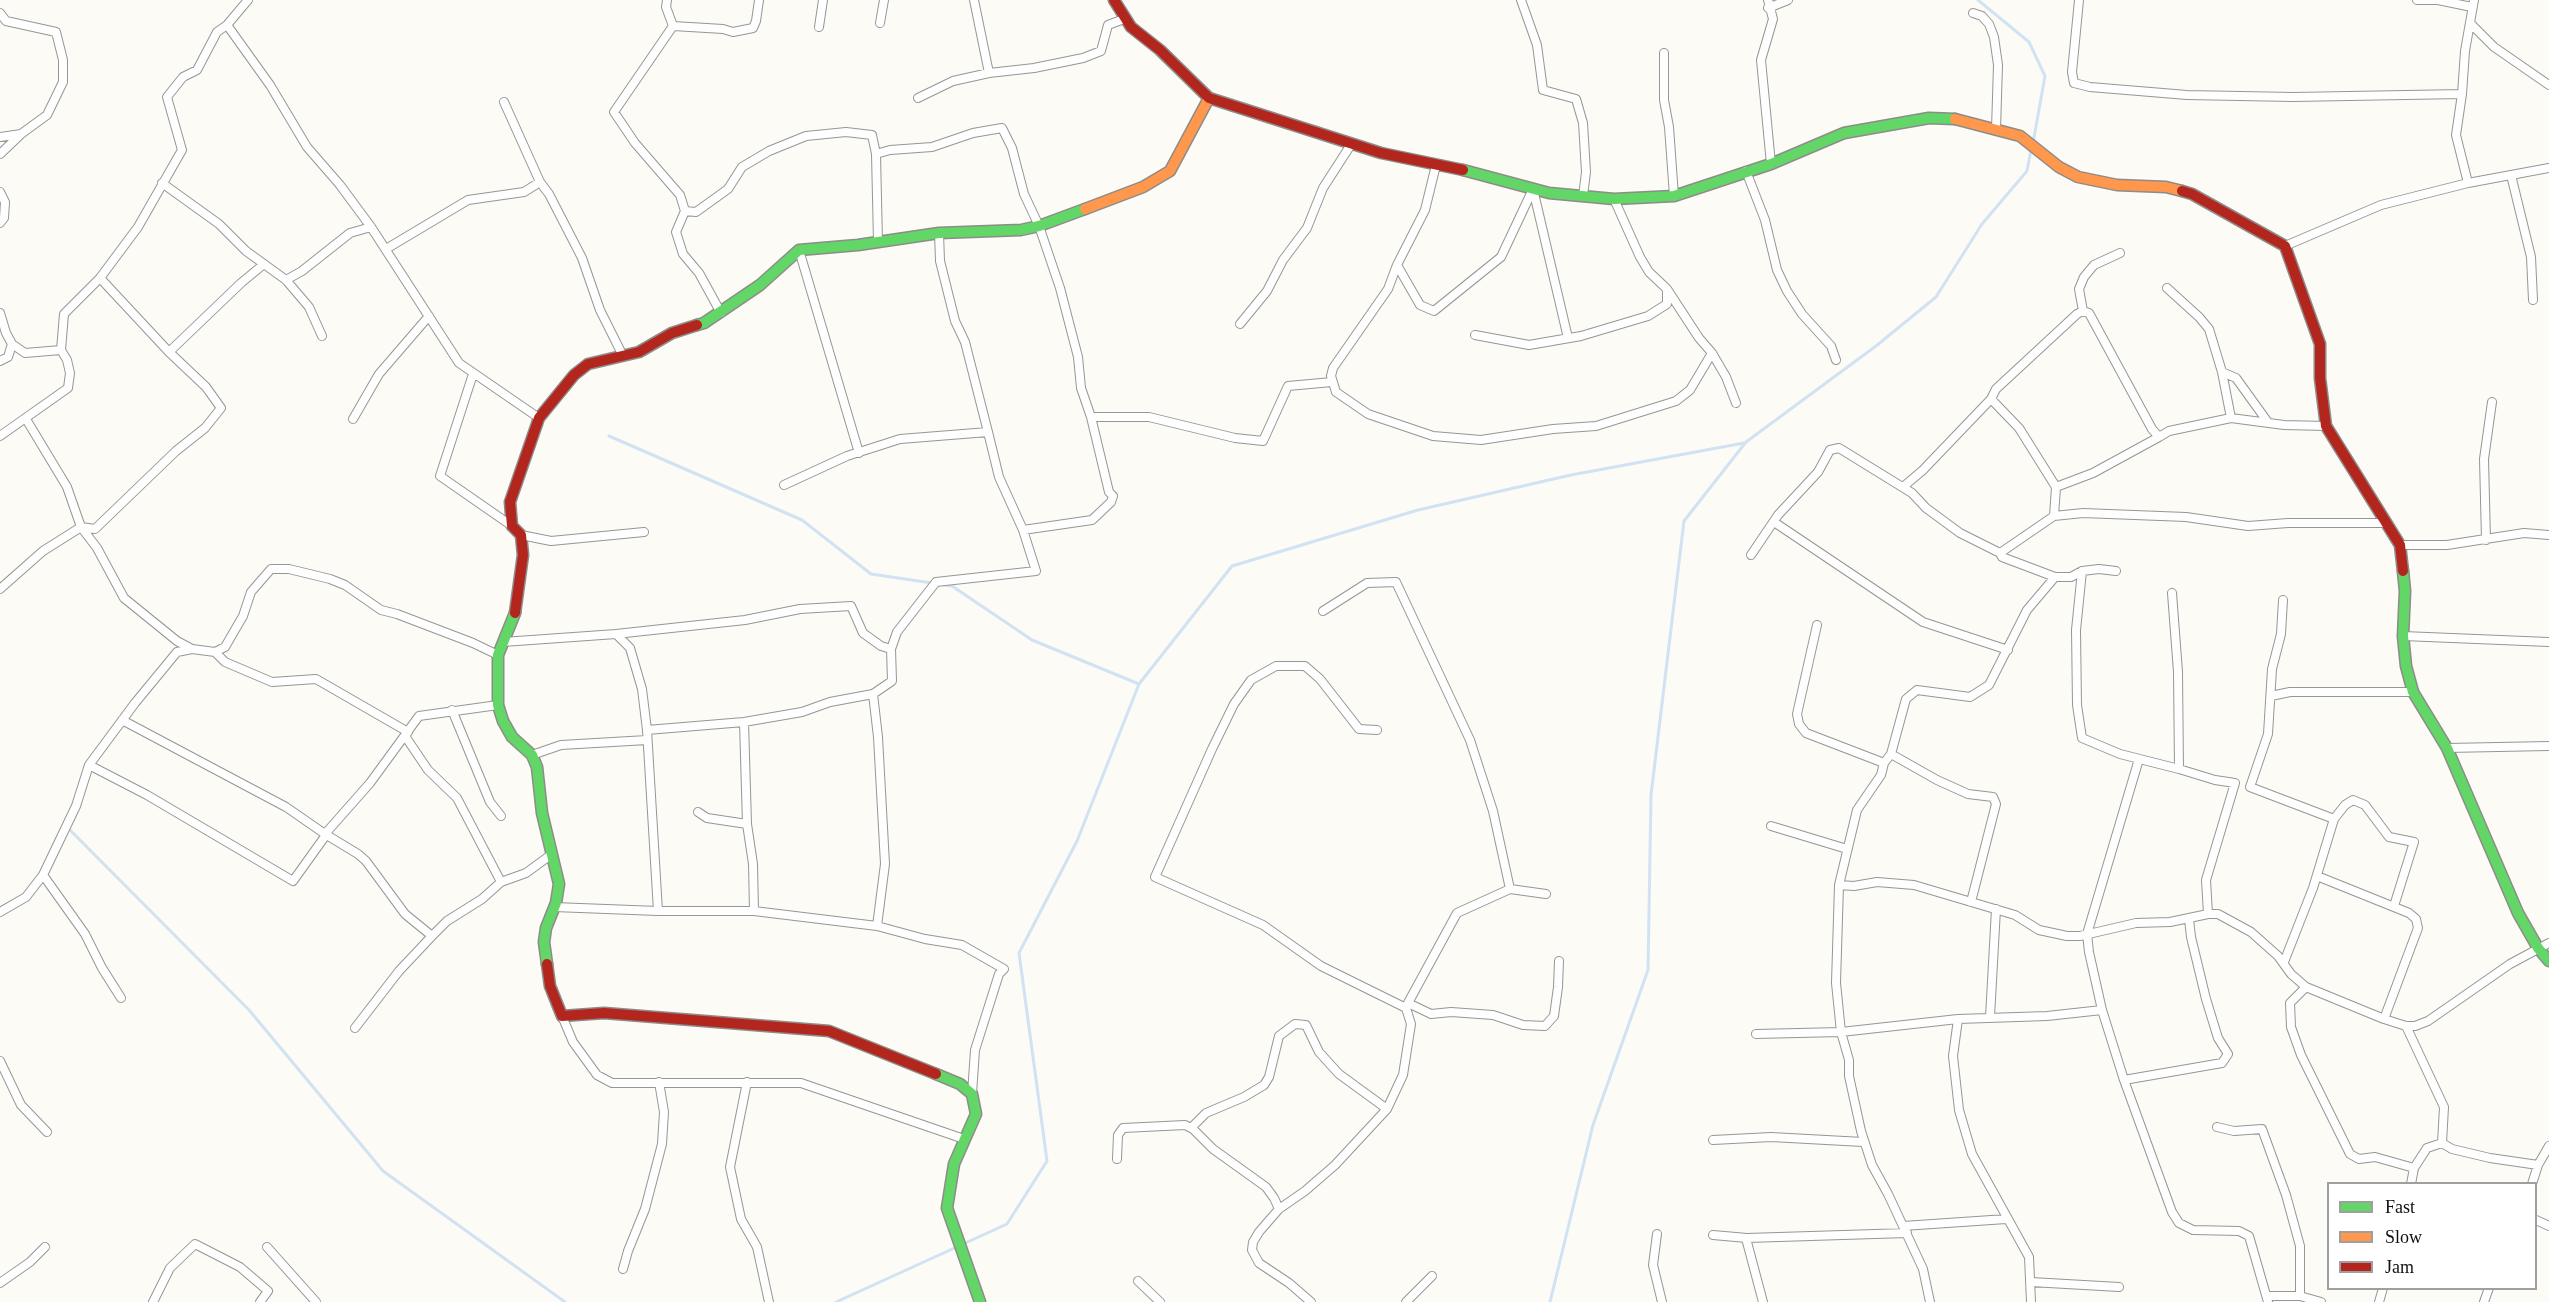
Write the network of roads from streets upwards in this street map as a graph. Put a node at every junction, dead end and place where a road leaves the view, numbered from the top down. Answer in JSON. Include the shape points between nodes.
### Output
{"nodes":[{"id":1,"x":248,"y":0,"type":"edge"},
{"id":2,"x":667,"y":0,"type":"edge"},
{"id":3,"x":759,"y":0,"type":"edge"},
{"id":4,"x":823,"y":0,"type":"edge"},
{"id":5,"x":884,"y":0,"type":"edge"},
{"id":6,"x":974,"y":0,"type":"edge"},
{"id":7,"x":1114,"y":0,"type":"edge"},
{"id":8,"x":1521,"y":0,"type":"edge"},
{"id":9,"x":1788,"y":0,"type":"edge"},
{"id":10,"x":2079,"y":0,"type":"edge"},
{"id":11,"x":2416,"y":0,"type":"edge"},
{"id":12,"x":1768,"y":4,"type":"edge"},
{"id":13,"x":2473,"y":4,"type":"edge"},
{"id":14,"x":0,"y":13,"type":"edge"},
{"id":15,"x":1973,"y":13,"type":"dead end"},
{"id":16,"x":1124,"y":19,"type":"junction"},
{"id":17,"x":880,"y":23,"type":"dead end"},
{"id":18,"x":2470,"y":23,"type":"junction"},
{"id":19,"x":227,"y":25,"type":"junction"},
{"id":20,"x":673,"y":26,"type":"junction"},
{"id":21,"x":819,"y":27,"type":"dead end"},
{"id":22,"x":1664,"y":53,"type":"dead end"},
{"id":23,"x":988,"y":73,"type":"junction"},
{"id":24,"x":2549,"y":85,"type":"edge"},
{"id":25,"x":2462,"y":94,"type":"junction"},
{"id":26,"x":918,"y":98,"type":"dead end"},
{"id":27,"x":1209,"y":98,"type":"junction"},
{"id":28,"x":504,"y":102,"type":"dead end"},
{"id":29,"x":1996,"y":129,"type":"junction"},
{"id":30,"x":21,"y":135,"type":"junction"},
{"id":31,"x":0,"y":136,"type":"edge"},
{"id":32,"x":1352,"y":143,"type":"junction"},
{"id":33,"x":0,"y":154,"type":"edge"},
{"id":34,"x":876,"y":154,"type":"junction"},
{"id":35,"x":1771,"y":164,"type":"junction"},
{"id":36,"x":1436,"y":165,"type":"junction"},
{"id":37,"x":2549,"y":168,"type":"edge"},
{"id":38,"x":1746,"y":171,"type":"junction"},
{"id":39,"x":2511,"y":175,"type":"junction"},
{"id":40,"x":540,"y":182,"type":"junction"},
{"id":41,"x":162,"y":183,"type":"junction"},
{"id":42,"x":2468,"y":183,"type":"junction"},
{"id":43,"x":1533,"y":189,"type":"junction"},
{"id":44,"x":0,"y":192,"type":"edge"},
{"id":45,"x":1584,"y":196,"type":"junction"},
{"id":46,"x":1674,"y":196,"type":"junction"},
{"id":47,"x":1614,"y":199,"type":"junction"},
{"id":48,"x":685,"y":211,"type":"junction"},
{"id":49,"x":0,"y":223,"type":"edge"},
{"id":50,"x":1039,"y":226,"type":"junction"},
{"id":51,"x":371,"y":227,"type":"junction"},
{"id":52,"x":939,"y":232,"type":"junction"},
{"id":53,"x":878,"y":242,"type":"junction"},
{"id":54,"x":2285,"y":246,"type":"junction"},
{"id":55,"x":386,"y":249,"type":"junction"},
{"id":56,"x":799,"y":250,"type":"junction"},
{"id":57,"x":2120,"y":253,"type":"dead end"},
{"id":58,"x":264,"y":264,"type":"junction"},
{"id":59,"x":1397,"y":265,"type":"junction"},
{"id":60,"x":100,"y":278,"type":"junction"},
{"id":61,"x":286,"y":279,"type":"junction"},
{"id":62,"x":2168,"y":288,"type":"dead end"},
{"id":63,"x":1667,"y":289,"type":"junction"},
{"id":64,"x":2533,"y":300,"type":"dead end"},
{"id":65,"x":2083,"y":311,"type":"junction"},
{"id":66,"x":0,"y":313,"type":"edge"},
{"id":67,"x":721,"y":313,"type":"junction"},
{"id":68,"x":429,"y":316,"type":"junction"},
{"id":69,"x":1240,"y":324,"type":"dead end"},
{"id":70,"x":1475,"y":334,"type":"dead end"},
{"id":71,"x":322,"y":336,"type":"dead end"},
{"id":72,"x":1568,"y":338,"type":"junction"},
{"id":73,"x":12,"y":344,"type":"junction"},
{"id":74,"x":62,"y":350,"type":"junction"},
{"id":75,"x":169,"y":352,"type":"junction"},
{"id":76,"x":1712,"y":353,"type":"junction"},
{"id":77,"x":623,"y":356,"type":"junction"},
{"id":78,"x":1836,"y":360,"type":"dead end"},
{"id":79,"x":0,"y":361,"type":"edge"},
{"id":80,"x":2222,"y":372,"type":"junction"},
{"id":81,"x":473,"y":374,"type":"junction"},
{"id":82,"x":1332,"y":382,"type":"junction"},
{"id":83,"x":1991,"y":399,"type":"junction"},
{"id":84,"x":2492,"y":402,"type":"dead end"},
{"id":85,"x":1736,"y":403,"type":"dead end"},
{"id":86,"x":1091,"y":417,"type":"junction"},
{"id":87,"x":539,"y":418,"type":"junction"},
{"id":88,"x":2230,"y":418,"type":"junction"},
{"id":89,"x":26,"y":419,"type":"junction"},
{"id":90,"x":353,"y":419,"type":"dead end"},
{"id":91,"x":2267,"y":421,"type":"junction"},
{"id":92,"x":2326,"y":426,"type":"junction"},
{"id":93,"x":988,"y":432,"type":"junction"},
{"id":94,"x":0,"y":436,"type":"edge"},
{"id":95,"x":2159,"y":437,"type":"junction"},
{"id":96,"x":859,"y":453,"type":"junction"},
{"id":97,"x":784,"y":486,"type":"dead end"},
{"id":98,"x":2056,"y":487,"type":"junction"},
{"id":99,"x":1903,"y":488,"type":"junction"},
{"id":100,"x":2054,"y":516,"type":"junction"},
{"id":101,"x":1774,"y":522,"type":"junction"},
{"id":102,"x":2387,"y":523,"type":"junction"},
{"id":103,"x":512,"y":526,"type":"junction"},
{"id":104,"x":81,"y":527,"type":"junction"},
{"id":105,"x":1023,"y":530,"type":"junction"},
{"id":106,"x":645,"y":532,"type":"dead end"},
{"id":107,"x":521,"y":535,"type":"junction"},
{"id":108,"x":2549,"y":535,"type":"edge"},
{"id":109,"x":2486,"y":540,"type":"junction"},
{"id":110,"x":2400,"y":545,"type":"junction"},
{"id":111,"x":2000,"y":553,"type":"junction"},
{"id":112,"x":1750,"y":555,"type":"dead end"},
{"id":113,"x":2116,"y":571,"type":"dead end"},
{"id":114,"x":2082,"y":572,"type":"junction"},
{"id":115,"x":2055,"y":577,"type":"junction"},
{"id":116,"x":0,"y":589,"type":"edge"},
{"id":117,"x":2172,"y":593,"type":"dead end"},
{"id":118,"x":2283,"y":600,"type":"dead end"},
{"id":119,"x":1323,"y":611,"type":"dead end"},
{"id":120,"x":1817,"y":625,"type":"dead end"},
{"id":121,"x":616,"y":634,"type":"junction"},
{"id":122,"x":2403,"y":636,"type":"junction"},
{"id":123,"x":503,"y":642,"type":"junction"},
{"id":124,"x":2549,"y":642,"type":"edge"},
{"id":125,"x":192,"y":648,"type":"junction"},
{"id":126,"x":891,"y":649,"type":"junction"},
{"id":127,"x":2008,"y":650,"type":"junction"},
{"id":128,"x":214,"y":651,"type":"junction"},
{"id":129,"x":498,"y":656,"type":"junction"},
{"id":130,"x":2413,"y":692,"type":"junction"},
{"id":131,"x":873,"y":694,"type":"junction"},
{"id":132,"x":2271,"y":696,"type":"junction"},
{"id":133,"x":498,"y":705,"type":"junction"},
{"id":134,"x":452,"y":710,"type":"junction"},
{"id":135,"x":123,"y":720,"type":"junction"},
{"id":136,"x":744,"y":722,"type":"junction"},
{"id":137,"x":647,"y":730,"type":"junction"},
{"id":138,"x":1377,"y":730,"type":"dead end"},
{"id":139,"x":406,"y":734,"type":"junction"},
{"id":140,"x":647,"y":740,"type":"junction"},
{"id":141,"x":2549,"y":746,"type":"edge"},
{"id":142,"x":2447,"y":748,"type":"junction"},
{"id":143,"x":1891,"y":754,"type":"junction"},
{"id":144,"x":532,"y":755,"type":"junction"},
{"id":145,"x":2139,"y":759,"type":"junction"},
{"id":146,"x":1884,"y":763,"type":"junction"},
{"id":147,"x":89,"y":765,"type":"junction"},
{"id":148,"x":2179,"y":769,"type":"junction"},
{"id":149,"x":2235,"y":783,"type":"junction"},
{"id":150,"x":2250,"y":787,"type":"junction"},
{"id":151,"x":698,"y":812,"type":"dead end"},
{"id":152,"x":501,"y":816,"type":"dead end"},
{"id":153,"x":2334,"y":819,"type":"junction"},
{"id":154,"x":747,"y":824,"type":"junction"},
{"id":155,"x":1771,"y":826,"type":"dead end"},
{"id":156,"x":326,"y":835,"type":"junction"},
{"id":157,"x":1847,"y":849,"type":"junction"},
{"id":158,"x":552,"y":854,"type":"junction"},
{"id":159,"x":43,"y":874,"type":"junction"},
{"id":160,"x":2317,"y":876,"type":"junction"},
{"id":161,"x":501,"y":882,"type":"junction"},
{"id":162,"x":1839,"y":885,"type":"junction"},
{"id":163,"x":1510,"y":890,"type":"junction"},
{"id":164,"x":1546,"y":894,"type":"dead end"},
{"id":165,"x":1971,"y":902,"type":"junction"},
{"id":166,"x":2394,"y":906,"type":"junction"},
{"id":167,"x":555,"y":907,"type":"junction"},
{"id":168,"x":1996,"y":909,"type":"junction"},
{"id":169,"x":754,"y":911,"type":"junction"},
{"id":170,"x":0,"y":912,"type":"edge"},
{"id":171,"x":658,"y":912,"type":"junction"},
{"id":172,"x":2208,"y":914,"type":"junction"},
{"id":173,"x":2189,"y":919,"type":"junction"},
{"id":174,"x":877,"y":926,"type":"junction"},
{"id":175,"x":2087,"y":934,"type":"junction"},
{"id":176,"x":432,"y":936,"type":"junction"},
{"id":177,"x":2544,"y":946,"type":"edge"},
{"id":178,"x":2549,"y":961,"type":"edge"},
{"id":179,"x":1559,"y":962,"type":"dead end"},
{"id":180,"x":2284,"y":962,"type":"junction"},
{"id":181,"x":2306,"y":987,"type":"junction"},
{"id":182,"x":121,"y":998,"type":"dead end"},
{"id":183,"x":1407,"y":1005,"type":"junction"},
{"id":184,"x":2102,"y":1010,"type":"junction"},
{"id":185,"x":562,"y":1016,"type":"junction"},
{"id":186,"x":1990,"y":1017,"type":"junction"},
{"id":187,"x":1958,"y":1019,"type":"junction"},
{"id":188,"x":2384,"y":1019,"type":"junction"},
{"id":189,"x":2406,"y":1026,"type":"junction"},
{"id":190,"x":355,"y":1028,"type":"dead end"},
{"id":191,"x":1841,"y":1032,"type":"junction"},
{"id":192,"x":1756,"y":1034,"type":"dead end"},
{"id":193,"x":0,"y":1061,"type":"edge"},
{"id":194,"x":2124,"y":1080,"type":"junction"},
{"id":195,"x":659,"y":1082,"type":"junction"},
{"id":196,"x":747,"y":1082,"type":"junction"},
{"id":197,"x":972,"y":1094,"type":"junction"},
{"id":198,"x":1387,"y":1109,"type":"junction"},
{"id":199,"x":2217,"y":1127,"type":"dead end"},
{"id":200,"x":1191,"y":1128,"type":"junction"},
{"id":201,"x":47,"y":1132,"type":"dead end"},
{"id":202,"x":964,"y":1139,"type":"junction"},
{"id":203,"x":1713,"y":1140,"type":"dead end"},
{"id":204,"x":1863,"y":1142,"type":"junction"},
{"id":205,"x":2442,"y":1143,"type":"junction"},
{"id":206,"x":2549,"y":1146,"type":"edge"},
{"id":207,"x":1118,"y":1159,"type":"dead end"},
{"id":208,"x":2538,"y":1165,"type":"junction"},
{"id":209,"x":2414,"y":1168,"type":"junction"},
{"id":210,"x":2411,"y":1182,"type":"edge"},
{"id":211,"x":2533,"y":1182,"type":"edge"},
{"id":212,"x":1278,"y":1209,"type":"junction"},
{"id":213,"x":2006,"y":1219,"type":"junction"},
{"id":214,"x":1905,"y":1230,"type":"junction"},
{"id":215,"x":1657,"y":1234,"type":"dead end"},
{"id":216,"x":1713,"y":1235,"type":"dead end"},
{"id":217,"x":1747,"y":1238,"type":"junction"},
{"id":218,"x":45,"y":1247,"type":"dead end"},
{"id":219,"x":267,"y":1247,"type":"dead end"},
{"id":220,"x":623,"y":1269,"type":"dead end"},
{"id":221,"x":1432,"y":1276,"type":"dead end"},
{"id":222,"x":1138,"y":1281,"type":"dead end"},
{"id":223,"x":2031,"y":1281,"type":"junction"},
{"id":224,"x":0,"y":1283,"type":"edge"},
{"id":225,"x":2119,"y":1287,"type":"dead end"},
{"id":226,"x":2300,"y":1296,"type":"junction"},
{"id":227,"x":2268,"y":1299,"type":"edge"},
{"id":228,"x":153,"y":1302,"type":"edge"},
{"id":229,"x":261,"y":1302,"type":"edge"},
{"id":230,"x":316,"y":1302,"type":"edge"},
{"id":231,"x":769,"y":1302,"type":"edge"},
{"id":232,"x":980,"y":1302,"type":"edge"},
{"id":233,"x":1161,"y":1302,"type":"edge"},
{"id":234,"x":1311,"y":1302,"type":"edge"},
{"id":235,"x":1406,"y":1302,"type":"edge"},
{"id":236,"x":1662,"y":1302,"type":"edge"},
{"id":237,"x":1763,"y":1302,"type":"edge"},
{"id":238,"x":1930,"y":1302,"type":"edge"},
{"id":239,"x":2031,"y":1302,"type":"edge"},
{"id":240,"x":2321,"y":1302,"type":"edge"}],
"edges":[{"from":1,"to":19,"type":"street"},
{"from":2,"to":20,"type":"street"},
{"from":3,"to":20,"type":"street","via":[[753,28],[733,32]]},
{"from":4,"to":21,"type":"street"},
{"from":5,"to":17,"type":"street"},
{"from":6,"to":23,"type":"street"},
{"from":7,"to":16,"type":"street"},
{"from":8,"to":45,"type":"street","via":[[1537,45],[1543,90],[1576,99],[1584,132]]},
{"from":9,"to":12,"type":"street"},
{"from":10,"to":25,"type":"street","via":[[2072,72],[2074,83],[2090,87],[2187,95],[2293,97]]},
{"from":11,"to":13,"type":"street"},
{"from":12,"to":35,"type":"street","via":[[1773,19],[1761,60]]},
{"from":13,"to":18,"type":"street"},
{"from":14,"to":30,"type":"street","via":[[6,21],[56,32],[63,60],[63,82],[47,115]]},
{"from":15,"to":29,"type":"street","via":[[1989,24],[1994,37],[1998,64]]},
{"from":16,"to":23,"type":"street","via":[[1108,25],[1101,51],[1092,55]]},
{"from":16,"to":27,"type":"street"},
{"from":18,"to":24,"type":"street","via":[[2494,47]]},
{"from":18,"to":25,"type":"street"},
{"from":19,"to":41,"type":"street","via":[[217,32],[197,70],[183,77],[167,97],[182,150]]},
{"from":19,"to":51,"type":"street","via":[[270,85],[307,147]]},
{"from":20,"to":48,"type":"street","via":[[614,112],[680,195]]},
{"from":22,"to":46,"type":"street","via":[[1664,100]]},
{"from":23,"to":26,"type":"street","via":[[953,81]]},
{"from":25,"to":42,"type":"street","via":[[2456,135]]},
{"from":27,"to":32,"type":"street"},
{"from":27,"to":50,"type":"street","via":[[1170,171],[1143,187]]},
{"from":28,"to":40,"type":"street"},
{"from":29,"to":35,"type":"street","via":[[1950,118],[1894,123],[1844,133]]},
{"from":29,"to":54,"type":"street","via":[[2020,136],[2078,177],[2117,185],[2166,187],[2192,194]]},
{"from":30,"to":31,"type":"street"},
{"from":30,"to":33,"type":"street"},
{"from":32,"to":36,"type":"street"},
{"from":32,"to":69,"type":"street","via":[[1323,188],[1307,228],[1283,260],[1267,291]]},
{"from":34,"to":48,"type":"street","via":[[872,135],[846,132],[806,136],[742,167],[728,189],[696,212]]},
{"from":34,"to":50,"type":"street","via":[[932,147],[1002,128]]},
{"from":34,"to":53,"type":"street"},
{"from":35,"to":38,"type":"street"},
{"from":36,"to":43,"type":"street"},
{"from":36,"to":59,"type":"street","via":[[1425,210]]},
{"from":37,"to":39,"type":"street"},
{"from":38,"to":46,"type":"street"},
{"from":38,"to":78,"type":"street","via":[[1765,220],[1777,270],[1802,314],[1831,346]]},
{"from":39,"to":42,"type":"street"},
{"from":39,"to":64,"type":"street","via":[[2531,257]]},
{"from":40,"to":55,"type":"street","via":[[524,192],[468,200]]},
{"from":40,"to":77,"type":"street","via":[[582,258],[600,310]]},
{"from":41,"to":58,"type":"street","via":[[219,224]]},
{"from":41,"to":60,"type":"street","via":[[138,226]]},
{"from":42,"to":54,"type":"street","via":[[2381,205]]},
{"from":43,"to":45,"type":"street"},
{"from":43,"to":59,"type":"street","via":[[1501,257],[1434,311],[1420,305]]},
{"from":43,"to":72,"type":"street"},
{"from":44,"to":49,"type":"street","via":[[5,202]]},
{"from":45,"to":47,"type":"street"},
{"from":46,"to":47,"type":"street"},
{"from":47,"to":63,"type":"street","via":[[1640,257]]},
{"from":48,"to":67,"type":"street","via":[[675,232],[683,254],[699,273]]},
{"from":50,"to":52,"type":"street"},
{"from":50,"to":86,"type":"street","via":[[1060,288]]},
{"from":51,"to":55,"type":"street"},
{"from":51,"to":61,"type":"street","via":[[350,233]]},
{"from":52,"to":53,"type":"street"},
{"from":52,"to":93,"type":"street","via":[[940,261]]},
{"from":53,"to":56,"type":"street"},
{"from":54,"to":92,"type":"street","via":[[2320,344]]},
{"from":55,"to":68,"type":"street"},
{"from":56,"to":67,"type":"street","via":[[773,275]]},
{"from":56,"to":96,"type":"street"},
{"from":57,"to":65,"type":"street","via":[[2094,265],[2084,277],[2079,289]]},
{"from":58,"to":61,"type":"street"},
{"from":58,"to":75,"type":"street"},
{"from":59,"to":82,"type":"street","via":[[1388,289],[1334,368]]},
{"from":60,"to":74,"type":"street","via":[[64,314]]},
{"from":60,"to":75,"type":"street"},
{"from":61,"to":71,"type":"street","via":[[309,307]]},
{"from":62,"to":80,"type":"street","via":[[2209,329]]},
{"from":63,"to":72,"type":"street","via":[[1667,304],[1648,316]]},
{"from":63,"to":76,"type":"street"},
{"from":65,"to":83,"type":"street","via":[[1996,388]]},
{"from":65,"to":95,"type":"street","via":[[2089,313]]},
{"from":66,"to":73,"type":"street"},
{"from":67,"to":77,"type":"street","via":[[672,333],[647,349]]},
{"from":68,"to":81,"type":"street","via":[[459,363]]},
{"from":68,"to":90,"type":"street","via":[[379,374]]},
{"from":70,"to":72,"type":"street","via":[[1529,345]]},
{"from":73,"to":74,"type":"street","via":[[25,353]]},
{"from":73,"to":79,"type":"street","via":[[8,357]]},
{"from":74,"to":89,"type":"street","via":[[68,360],[68,388]]},
{"from":75,"to":104,"type":"street","via":[[206,387],[221,408],[205,428],[95,529]]},
{"from":76,"to":82,"type":"street","via":[[1690,390],[1676,401],[1596,426],[1481,440],[1433,436],[1368,414],[1336,392]]},
{"from":76,"to":85,"type":"street"},
{"from":77,"to":87,"type":"street","via":[[581,368]]},
{"from":80,"to":88,"type":"street"},
{"from":80,"to":91,"type":"street","via":[[2236,378]]},
{"from":81,"to":87,"type":"street"},
{"from":81,"to":103,"type":"street","via":[[440,476]]},
{"from":82,"to":86,"type":"street","via":[[1288,386],[1263,441],[1149,417]]},
{"from":83,"to":98,"type":"street","via":[[2019,428]]},
{"from":83,"to":99,"type":"street"},
{"from":84,"to":109,"type":"street","via":[[2484,459]]},
{"from":86,"to":105,"type":"street","via":[[1112,500],[1092,520]]},
{"from":87,"to":103,"type":"street","via":[[510,502]]},
{"from":88,"to":91,"type":"street"},
{"from":88,"to":95,"type":"street","via":[[2169,431]]},
{"from":89,"to":94,"type":"street"},
{"from":89,"to":104,"type":"street","via":[[67,487]]},
{"from":91,"to":92,"type":"street"},
{"from":92,"to":102,"type":"street"},
{"from":93,"to":96,"type":"street","via":[[900,439]]},
{"from":93,"to":105,"type":"street","via":[[999,477]]},
{"from":95,"to":98,"type":"street","via":[[2093,473]]},
{"from":96,"to":97,"type":"street"},
{"from":98,"to":100,"type":"street"},
{"from":99,"to":101,"type":"street","via":[[1834,448]]},
{"from":99,"to":111,"type":"street","via":[[1960,533]]},
{"from":100,"to":102,"type":"street","via":[[2083,513],[2186,517],[2248,526]]},
{"from":100,"to":111,"type":"street"},
{"from":101,"to":112,"type":"street"},
{"from":101,"to":127,"type":"street","via":[[1923,622]]},
{"from":102,"to":110,"type":"street"},
{"from":103,"to":107,"type":"street"},
{"from":104,"to":116,"type":"street","via":[[43,551]]},
{"from":104,"to":125,"type":"street","via":[[124,598]]},
{"from":105,"to":126,"type":"street","via":[[1036,571],[936,582],[897,632]]},
{"from":106,"to":107,"type":"street","via":[[551,542]]},
{"from":107,"to":123,"type":"street","via":[[522,569],[514,617]]},
{"from":108,"to":109,"type":"street","via":[[2524,533]]},
{"from":109,"to":110,"type":"street"},
{"from":110,"to":122,"type":"street","via":[[2405,591]]},
{"from":111,"to":115,"type":"street"},
{"from":113,"to":114,"type":"street"},
{"from":114,"to":115,"type":"street"},
{"from":114,"to":145,"type":"street","via":[[2076,630],[2077,705],[2082,738]]},
{"from":115,"to":127,"type":"street","via":[[2027,610]]},
{"from":117,"to":148,"type":"street"},
{"from":118,"to":132,"type":"street"},
{"from":119,"to":163,"type":"street","via":[[1367,583],[1396,582],[1470,740],[1493,811]]},
{"from":120,"to":146,"type":"street","via":[[1797,714],[1799,724],[1806,733]]},
{"from":121,"to":123,"type":"street"},
{"from":121,"to":126,"type":"street","via":[[745,620],[800,609],[851,606],[863,633]]},
{"from":121,"to":137,"type":"street","via":[[630,648],[642,690]]},
{"from":122,"to":124,"type":"street"},
{"from":122,"to":130,"type":"street"},
{"from":123,"to":129,"type":"street"},
{"from":125,"to":128,"type":"street"},
{"from":125,"to":135,"type":"street","via":[[177,652]]},
{"from":126,"to":131,"type":"street","via":[[892,681]]},
{"from":127,"to":143,"type":"street","via":[[1989,685],[1970,697],[1917,690],[1906,699]]},
{"from":128,"to":129,"type":"street","via":[[225,647],[243,616],[251,592],[275,567],[330,579],[381,610]]},
{"from":128,"to":139,"type":"street","via":[[225,662],[272,682],[316,679]]},
{"from":129,"to":133,"type":"street"},
{"from":130,"to":132,"type":"street","via":[[2290,692]]},
{"from":130,"to":142,"type":"street"},
{"from":131,"to":136,"type":"street"},
{"from":131,"to":174,"type":"street","via":[[885,864]]},
{"from":132,"to":150,"type":"street","via":[[2268,734]]},
{"from":133,"to":134,"type":"street"},
{"from":133,"to":144,"type":"street","via":[[512,737]]},
{"from":134,"to":139,"type":"street","via":[[419,716]]},
{"from":134,"to":152,"type":"street","via":[[490,802]]},
{"from":135,"to":147,"type":"street"},
{"from":135,"to":156,"type":"street","via":[[286,807]]},
{"from":136,"to":137,"type":"street"},
{"from":136,"to":154,"type":"street"},
{"from":137,"to":140,"type":"street"},
{"from":138,"to":183,"type":"street","via":[[1359,729],[1305,666],[1276,666],[1251,680],[1216,740],[1155,877],[1263,925],[1321,966]]},
{"from":139,"to":156,"type":"street"},
{"from":139,"to":161,"type":"street","via":[[428,770],[457,798]]},
{"from":140,"to":144,"type":"street","via":[[561,745]]},
{"from":140,"to":171,"type":"street"},
{"from":141,"to":142,"type":"street"},
{"from":142,"to":177,"type":"street","via":[[2510,898]]},
{"from":143,"to":146,"type":"street"},
{"from":143,"to":165,"type":"street","via":[[1968,794],[1993,797],[1996,804]]},
{"from":144,"to":158,"type":"street"},
{"from":145,"to":148,"type":"street"},
{"from":145,"to":175,"type":"street"},
{"from":146,"to":157,"type":"street","via":[[1881,775],[1857,810]]},
{"from":147,"to":156,"type":"street","via":[[293,881]]},
{"from":147,"to":159,"type":"street","via":[[76,806]]},
{"from":148,"to":149,"type":"street"},
{"from":149,"to":150,"type":"street"},
{"from":149,"to":172,"type":"street","via":[[2206,880]]},
{"from":150,"to":153,"type":"street"},
{"from":151,"to":154,"type":"street","via":[[707,818]]},
{"from":153,"to":160,"type":"street"},
{"from":153,"to":166,"type":"street","via":[[2353,800],[2365,805],[2390,837],[2414,842]]},
{"from":154,"to":169,"type":"street"},
{"from":155,"to":157,"type":"street"},
{"from":156,"to":176,"type":"street","via":[[366,861],[405,914]]},
{"from":157,"to":162,"type":"street"},
{"from":158,"to":161,"type":"street","via":[[526,873]]},
{"from":158,"to":167,"type":"street","via":[[559,884]]},
{"from":159,"to":170,"type":"street","via":[[26,897]]},
{"from":159,"to":182,"type":"street","via":[[85,934]]},
{"from":160,"to":166,"type":"street"},
{"from":160,"to":180,"type":"street"},
{"from":161,"to":176,"type":"street"},
{"from":162,"to":165,"type":"street","via":[[1914,885]]},
{"from":162,"to":191,"type":"street","via":[[1836,983]]},
{"from":163,"to":164,"type":"street"},
{"from":163,"to":183,"type":"street","via":[[1457,913]]},
{"from":165,"to":168,"type":"street"},
{"from":166,"to":188,"type":"street","via":[[2416,919],[2418,928]]},
{"from":167,"to":171,"type":"street"},
{"from":167,"to":185,"type":"street","via":[[544,942],[550,986]]},
{"from":168,"to":175,"type":"street","via":[[2054,935]]},
{"from":168,"to":186,"type":"street"},
{"from":169,"to":171,"type":"street"},
{"from":169,"to":174,"type":"street"},
{"from":172,"to":173,"type":"street"},
{"from":172,"to":180,"type":"street","via":[[2218,914],[2238,924]]},
{"from":173,"to":175,"type":"street","via":[[2136,923]]},
{"from":173,"to":194,"type":"street","via":[[2209,1009],[2228,1054],[2222,1063]]},
{"from":174,"to":197,"type":"street","via":[[962,945],[1004,969],[995,985],[975,1050]]},
{"from":175,"to":184,"type":"street"},
{"from":176,"to":190,"type":"street"},
{"from":177,"to":178,"type":"street"},
{"from":177,"to":189,"type":"street","via":[[2428,1021]]},
{"from":179,"to":183,"type":"street","via":[[1554,1016],[1545,1026],[1522,1025],[1493,1015],[1431,1014]]},
{"from":180,"to":181,"type":"street"},
{"from":181,"to":188,"type":"street"},
{"from":181,"to":209,"type":"street","via":[[2290,1003],[2290,1027],[2350,1154]]},
{"from":183,"to":198,"type":"street","via":[[1411,1024],[1403,1075]]},
{"from":184,"to":186,"type":"street"},
{"from":184,"to":194,"type":"street"},
{"from":185,"to":195,"type":"street","via":[[573,1042],[597,1075],[612,1083]]},
{"from":185,"to":197,"type":"street","via":[[604,1013],[829,1031],[960,1084]]},
{"from":186,"to":187,"type":"street"},
{"from":187,"to":191,"type":"street"},
{"from":187,"to":213,"type":"street","via":[[1953,1056],[1959,1110],[1972,1154]]},
{"from":188,"to":189,"type":"street"},
{"from":189,"to":205,"type":"street","via":[[2440,1096],[2445,1117]]},
{"from":191,"to":192,"type":"street"},
{"from":191,"to":204,"type":"street"},
{"from":193,"to":201,"type":"street","via":[[21,1105]]},
{"from":194,"to":227,"type":"street","via":[[2168,1204],[2179,1223],[2193,1230],[2239,1231],[2249,1236]]},
{"from":195,"to":196,"type":"street"},
{"from":195,"to":220,"type":"street","via":[[664,1112],[662,1144],[645,1209]]},
{"from":196,"to":202,"type":"street","via":[[801,1083]]},
{"from":196,"to":231,"type":"street","via":[[730,1167],[741,1219],[757,1247]]},
{"from":197,"to":202,"type":"street","via":[[976,1114]]},
{"from":198,"to":200,"type":"street","via":[[1339,1074],[1318,1052],[1306,1025],[1295,1024],[1279,1036],[1264,1085],[1206,1113]]},
{"from":198,"to":212,"type":"street","via":[[1335,1165]]},
{"from":199,"to":226,"type":"street","via":[[2234,1131],[2262,1129],[2300,1246]]},
{"from":200,"to":207,"type":"street","via":[[1123,1128],[1118,1135]]},
{"from":200,"to":212,"type":"street","via":[[1266,1187]]},
{"from":202,"to":232,"type":"street","via":[[954,1164],[947,1208]]},
{"from":203,"to":204,"type":"street","via":[[1771,1137]]},
{"from":204,"to":214,"type":"street"},
{"from":205,"to":208,"type":"street","via":[[2490,1158]]},
{"from":205,"to":209,"type":"street","via":[[2427,1148]]},
{"from":206,"to":208,"type":"street"},
{"from":208,"to":211,"type":"street"},
{"from":209,"to":210,"type":"street"},
{"from":212,"to":234,"type":"street","via":[[1259,1232],[1252,1250],[1259,1263]]},
{"from":213,"to":214,"type":"street"},
{"from":213,"to":223,"type":"street","via":[[2030,1257]]},
{"from":214,"to":217,"type":"street"},
{"from":214,"to":238,"type":"street","via":[[1923,1269]]},
{"from":215,"to":236,"type":"street","via":[[1653,1265]]},
{"from":216,"to":217,"type":"street"},
{"from":217,"to":237,"type":"street"},
{"from":218,"to":224,"type":"street"},
{"from":219,"to":230,"type":"street"},
{"from":221,"to":235,"type":"street"},
{"from":222,"to":233,"type":"street"},
{"from":223,"to":225,"type":"street"},
{"from":223,"to":239,"type":"street"},
{"from":226,"to":227,"type":"street"},
{"from":226,"to":240,"type":"street"},
{"from":228,"to":229,"type":"street","via":[[170,1268],[195,1244],[240,1267],[268,1291]]}]}
